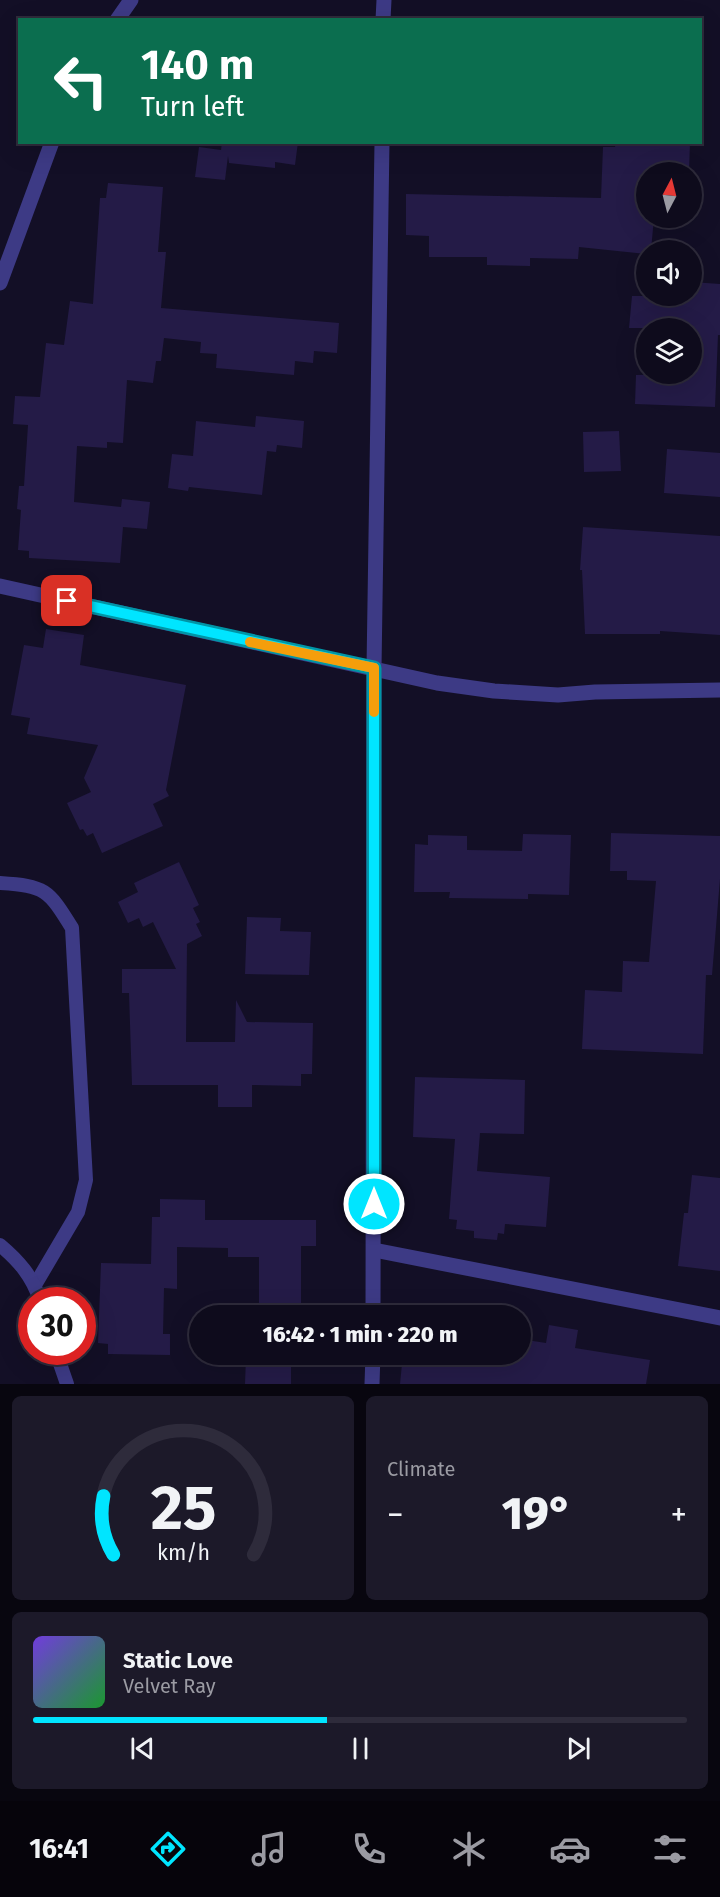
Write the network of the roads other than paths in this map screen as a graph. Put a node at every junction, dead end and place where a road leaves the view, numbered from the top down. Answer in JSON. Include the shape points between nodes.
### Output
{"nodes":[{"id":1,"x":131,"y":0,"type":"edge"},
{"id":2,"x":384,"y":0,"type":"edge"},
{"id":3,"x":118,"y":18,"type":"edge"},
{"id":4,"x":383,"y":18,"type":"edge"},
{"id":5,"x":51,"y":144,"type":"edge"},
{"id":6,"x":382,"y":144,"type":"edge"},
{"id":7,"x":0,"y":283,"type":"edge"},
{"id":8,"x":0,"y":586,"type":"edge"},
{"id":9,"x":374,"y":668,"type":"junction"},
{"id":10,"x":720,"y":690,"type":"edge"},
{"id":11,"x":0,"y":883,"type":"edge"},
{"id":12,"x":0,"y":1245,"type":"edge"},
{"id":13,"x":374,"y":1251,"type":"junction"},
{"id":14,"x":35,"y":1285,"type":"joint"},
{"id":15,"x":373,"y":1305,"type":"edge"},
{"id":16,"x":720,"y":1318,"type":"edge"},
{"id":17,"x":60,"y":1365,"type":"edge"},
{"id":18,"x":373,"y":1365,"type":"edge"},
{"id":19,"x":67,"y":1384,"type":"edge"},
{"id":20,"x":372,"y":1384,"type":"edge"}],
"edges":[{"from":1,"to":3,"type":"street"},
{"from":2,"to":4,"type":"street"},
{"from":5,"to":7,"type":"street"},
{"from":6,"to":9,"type":"street"},
{"from":8,"to":9,"type":"street"},
{"from":9,"to":10,"type":"street","via":[[494,691],[558,695]]},
{"from":9,"to":13,"type":"street"},
{"from":11,"to":14,"type":"lane","via":[[37,886],[56,902],[72,928],[86,1180],[78,1212]]},
{"from":12,"to":14,"type":"lane","via":[[21,1263]]},
{"from":13,"to":15,"type":"street"},
{"from":13,"to":16,"type":"street"},
{"from":17,"to":19,"type":"lane"},
{"from":18,"to":20,"type":"street"}]}
